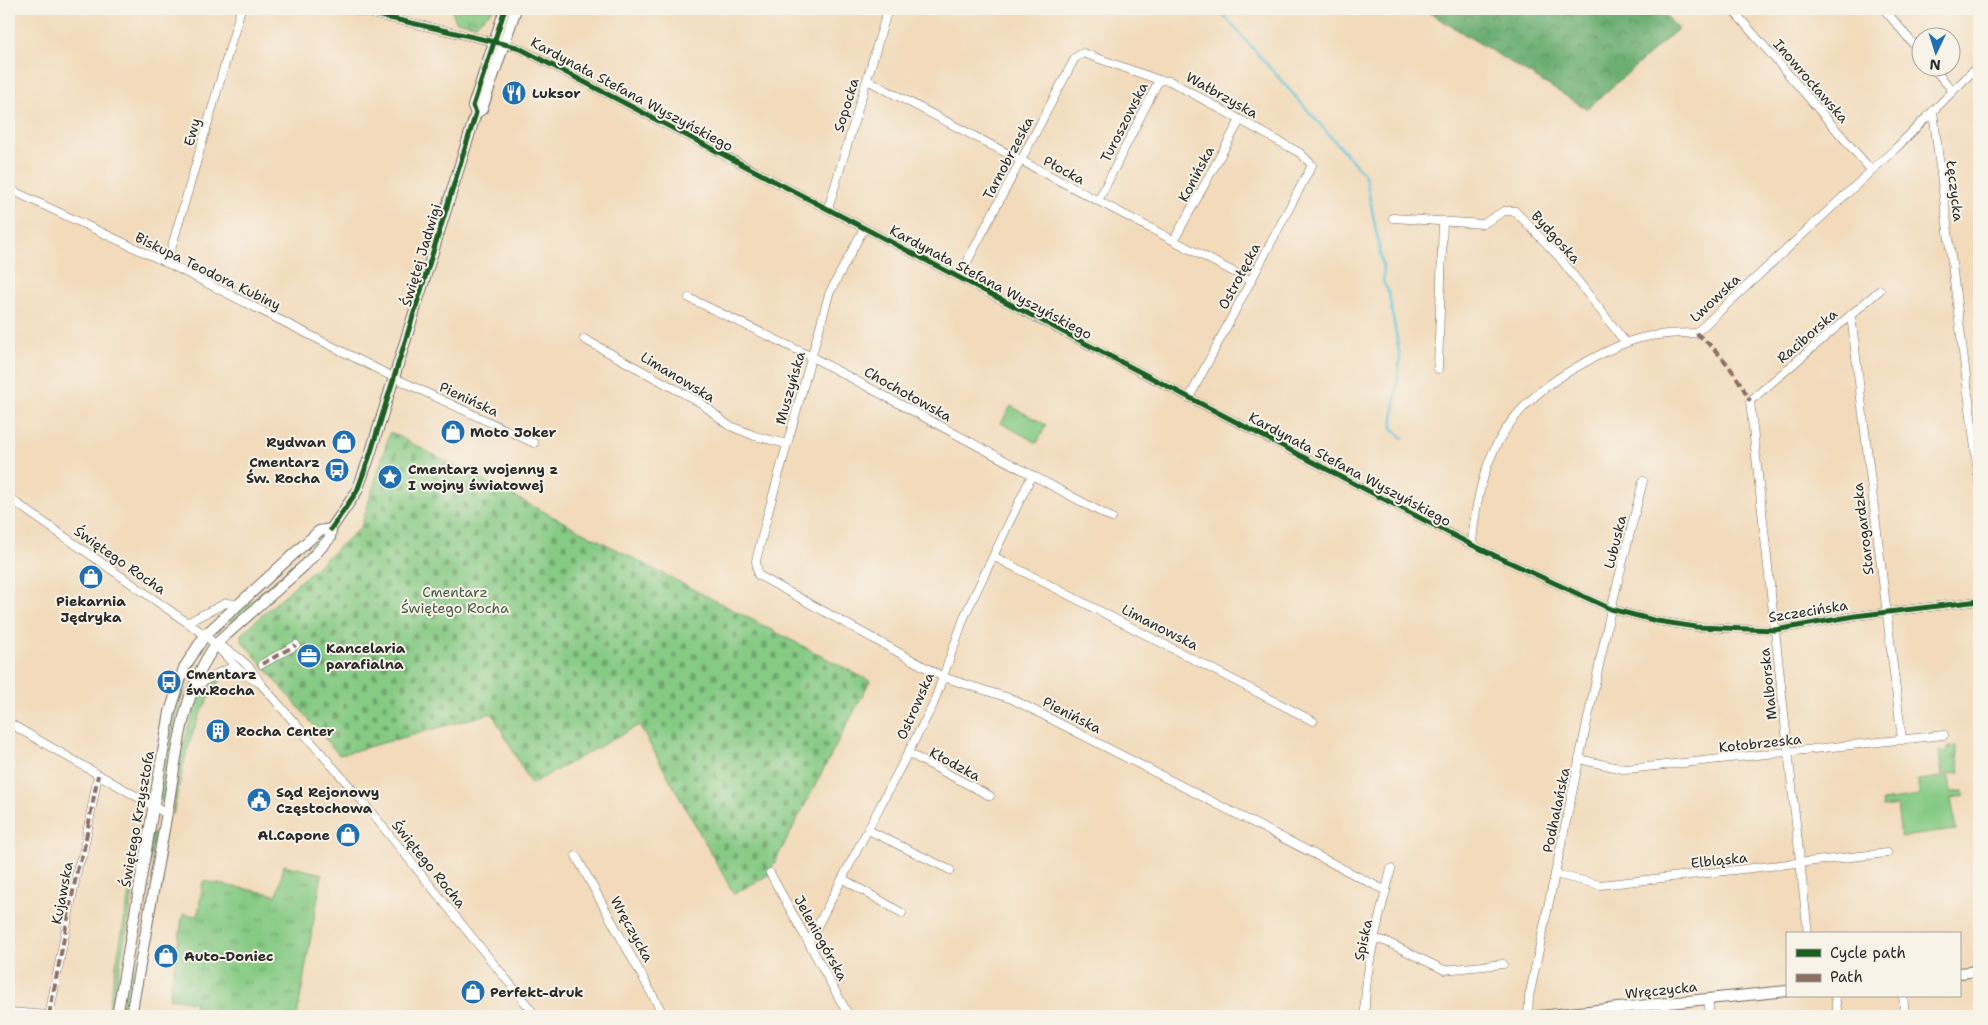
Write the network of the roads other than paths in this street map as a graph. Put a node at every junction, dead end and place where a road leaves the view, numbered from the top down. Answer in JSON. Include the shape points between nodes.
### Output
{"nodes":[{"id":1,"x":240,"y":9,"type":"edge"},
{"id":2,"x":350,"y":9,"type":"edge"},
{"id":3,"x":505,"y":9,"type":"edge"},
{"id":4,"x":516,"y":9,"type":"edge"},
{"id":5,"x":888,"y":9,"type":"edge"},
{"id":6,"x":1732,"y":9,"type":"edge"},
{"id":7,"x":1884,"y":9,"type":"edge"},
{"id":8,"x":1910,"y":40,"type":"edge"},
{"id":9,"x":499,"y":42,"type":"junction"},
{"id":10,"x":1083,"y":53,"type":"joint"},
{"id":11,"x":1979,"y":65,"type":"edge"},
{"id":12,"x":1942,"y":78,"type":"edge"},
{"id":13,"x":867,"y":80,"type":"junction"},
{"id":14,"x":1159,"y":80,"type":"junction"},
{"id":15,"x":1953,"y":91,"type":"junction"},
{"id":16,"x":1932,"y":112,"type":"junction"},
{"id":17,"x":1240,"y":120,"type":"junction"},
{"id":18,"x":1020,"y":161,"type":"junction"},
{"id":19,"x":1312,"y":165,"type":"joint"},
{"id":20,"x":1871,"y":170,"type":"junction"},
{"id":21,"x":9,"y":189,"type":"edge"},
{"id":22,"x":1098,"y":201,"type":"junction"},
{"id":23,"x":828,"y":209,"type":"junction"},
{"id":24,"x":1393,"y":218,"type":"dead end"},
{"id":25,"x":1443,"y":221,"type":"junction"},
{"id":26,"x":864,"y":228,"type":"junction"},
{"id":27,"x":1174,"y":240,"type":"junction"},
{"id":28,"x":167,"y":263,"type":"junction"},
{"id":29,"x":959,"y":277,"type":"junction"},
{"id":30,"x":1251,"y":281,"type":"junction"},
{"id":31,"x":1880,"y":290,"type":"dead end"},
{"id":32,"x":689,"y":298,"type":"dead end"},
{"id":33,"x":1851,"y":315,"type":"junction"},
{"id":34,"x":584,"y":339,"type":"dead end"},
{"id":35,"x":1625,"y":342,"type":"junction"},
{"id":36,"x":812,"y":357,"type":"junction"},
{"id":37,"x":1438,"y":369,"type":"dead end"},
{"id":38,"x":395,"y":378,"type":"junction"},
{"id":39,"x":1189,"y":398,"type":"junction"},
{"id":40,"x":1750,"y":401,"type":"joint"},
{"id":41,"x":534,"y":443,"type":"dead end"},
{"id":42,"x":787,"y":444,"type":"junction"},
{"id":43,"x":1032,"y":475,"type":"junction"},
{"id":44,"x":1643,"y":481,"type":"dead end"},
{"id":45,"x":1979,"y":482,"type":"edge"},
{"id":46,"x":9,"y":498,"type":"edge"},
{"id":47,"x":1112,"y":518,"type":"dead end"},
{"id":48,"x":331,"y":530,"type":"junction"},
{"id":49,"x":1472,"y":545,"type":"junction"},
{"id":50,"x":995,"y":557,"type":"junction"},
{"id":51,"x":756,"y":561,"type":"joint"},
{"id":52,"x":1979,"y":601,"type":"edge"},
{"id":53,"x":238,"y":604,"type":"junction"},
{"id":54,"x":1611,"y":609,"type":"junction"},
{"id":55,"x":1886,"y":613,"type":"junction"},
{"id":56,"x":188,"y":622,"type":"junction"},
{"id":57,"x":1775,"y":630,"type":"junction"},
{"id":58,"x":205,"y":635,"type":"junction"},
{"id":59,"x":216,"y":644,"type":"junction"},
{"id":60,"x":296,"y":644,"type":"dead end"},
{"id":61,"x":262,"y":664,"type":"dead end"},
{"id":62,"x":236,"y":667,"type":"junction"},
{"id":63,"x":943,"y":677,"type":"junction"},
{"id":64,"x":260,"y":683,"type":"junction"},
{"id":65,"x":192,"y":687,"type":"junction"},
{"id":66,"x":1313,"y":721,"type":"dead end"},
{"id":67,"x":9,"y":723,"type":"edge"},
{"id":68,"x":1944,"y":735,"type":"dead end"},
{"id":69,"x":1902,"y":740,"type":"junction"},
{"id":70,"x":1788,"y":752,"type":"junction"},
{"id":71,"x":908,"y":753,"type":"junction"},
{"id":72,"x":1579,"y":759,"type":"junction"},
{"id":73,"x":98,"y":775,"type":"junction"},
{"id":74,"x":990,"y":796,"type":"dead end"},
{"id":75,"x":153,"y":806,"type":"junction"},
{"id":76,"x":167,"y":814,"type":"junction"},
{"id":77,"x":868,"y":830,"type":"junction"},
{"id":78,"x":1887,"y":854,"type":"dead end"},
{"id":79,"x":576,"y":856,"type":"dead end"},
{"id":80,"x":1801,"y":864,"type":"junction"},
{"id":81,"x":1391,"y":869,"type":"dead end"},
{"id":82,"x":950,"y":870,"type":"dead end"},
{"id":83,"x":770,"y":873,"type":"dead end"},
{"id":84,"x":1555,"y":874,"type":"junction"},
{"id":85,"x":843,"y":879,"type":"junction"},
{"id":86,"x":1386,"y":892,"type":"junction"},
{"id":87,"x":902,"y":913,"type":"dead end"},
{"id":88,"x":1808,"y":932,"type":"edge"},
{"id":89,"x":1376,"y":939,"type":"junction"},
{"id":90,"x":809,"y":942,"type":"junction"},
{"id":91,"x":1503,"y":964,"type":"dead end"},
{"id":92,"x":1977,"y":971,"type":"edge"},
{"id":93,"x":1960,"y":973,"type":"edge"},
{"id":94,"x":1786,"y":991,"type":"edge"},
{"id":95,"x":1835,"y":998,"type":"edge"},
{"id":96,"x":1903,"y":998,"type":"edge"},
{"id":97,"x":1708,"y":999,"type":"junction"},
{"id":98,"x":1664,"y":1003,"type":"junction"},
{"id":99,"x":9,"y":1012,"type":"edge"},
{"id":100,"x":49,"y":1015,"type":"edge"},
{"id":101,"x":117,"y":1016,"type":"edge"},
{"id":102,"x":131,"y":1016,"type":"edge"},
{"id":103,"x":536,"y":1016,"type":"edge"},
{"id":104,"x":664,"y":1016,"type":"edge"},
{"id":105,"x":849,"y":1016,"type":"edge"},
{"id":106,"x":1365,"y":1016,"type":"edge"},
{"id":107,"x":1528,"y":1016,"type":"edge"},
{"id":108,"x":1539,"y":1016,"type":"edge"},
{"id":109,"x":1665,"y":1016,"type":"edge"},
{"id":110,"x":1710,"y":1016,"type":"edge"},
{"id":111,"x":1838,"y":1016,"type":"edge"},
{"id":112,"x":1905,"y":1016,"type":"edge"}],
"edges":[{"from":1,"to":28,"type":"street","name":"Ewy"},
{"from":2,"to":9,"type":"street","name":"Kardynała Stefana Wyszyńskiego"},
{"from":3,"to":9,"type":"main road","name":"Świętej Jadwigi"},
{"from":4,"to":9,"type":"main road","name":"Świętej Jadwigi"},
{"from":5,"to":13,"type":"street","name":"Sopocka"},
{"from":6,"to":20,"type":"street","name":"Inowrocławska"},
{"from":7,"to":8,"type":"street"},
{"from":9,"to":23,"type":"street","name":"Kardynała Stefana Wyszyńskiego","via":[[517,46]]},
{"from":9,"to":38,"type":"main road","name":"Świętej Jadwigi","via":[[473,106],[476,113]]},
{"from":10,"to":14,"type":"street","name":"Wałbrzyska"},
{"from":10,"to":18,"type":"street","name":"Tarnobrzeska","via":[[1075,58]]},
{"from":11,"to":15,"type":"street","name":"Lwowska"},
{"from":12,"to":15,"type":"street"},
{"from":13,"to":18,"type":"street","name":"Płocka"},
{"from":13,"to":23,"type":"street","name":"Sopocka"},
{"from":14,"to":17,"type":"street","name":"Wałbrzyska","via":[[1170,81]]},
{"from":14,"to":22,"type":"street","name":"Turoszowska"},
{"from":15,"to":16,"type":"street","name":"Lwowska"},
{"from":16,"to":20,"type":"street","name":"Lwowska"},
{"from":16,"to":45,"type":"street","name":"Łęczycka"},
{"from":17,"to":19,"type":"street","name":"Wałbrzyska","via":[[1300,153]]},
{"from":17,"to":27,"type":"street","name":"Konińska"},
{"from":18,"to":22,"type":"street","name":"Płocka"},
{"from":18,"to":29,"type":"street","name":"Tarnobrzeska"},
{"from":19,"to":30,"type":"street","name":"Ostrołęcka"},
{"from":20,"to":35,"type":"street","name":"Lwowska","via":[[1696,333],[1660,333]]},
{"from":21,"to":28,"type":"street","name":"Biskupa Teodora Kubiny"},
{"from":22,"to":27,"type":"street","name":"Płocka"},
{"from":23,"to":26,"type":"street","name":"Kardynała Stefana Wyszyńskiego"},
{"from":24,"to":25,"type":"street","name":"Bydgoska"},
{"from":25,"to":35,"type":"street","name":"Bydgoska","via":[[1483,224],[1504,211],[1515,211],[1560,258]]},
{"from":25,"to":37,"type":"street"},
{"from":26,"to":29,"type":"street","name":"Kardynała Stefana Wyszyńskiego"},
{"from":26,"to":36,"type":"street","name":"Muszyńska","via":[[829,294]]},
{"from":27,"to":30,"type":"street","name":"Płocka"},
{"from":28,"to":38,"type":"street","name":"Biskupa Teodora Kubiny"},
{"from":29,"to":39,"type":"street","name":"Kardynała Stefana Wyszyńskiego"},
{"from":30,"to":39,"type":"street","name":"Ostrołęcka"},
{"from":31,"to":33,"type":"street","name":"Raciborska"},
{"from":32,"to":36,"type":"street","name":"Chochołowska"},
{"from":33,"to":40,"type":"street","name":"Raciborska"},
{"from":33,"to":55,"type":"street","name":"Starogardzka"},
{"from":34,"to":42,"type":"street","name":"Limanowska","via":[[700,403],[728,425]]},
{"from":35,"to":49,"type":"street","name":"Lwowska","via":[[1559,376],[1515,414],[1494,448],[1478,500]]},
{"from":36,"to":42,"type":"street","name":"Muszyńska"},
{"from":36,"to":43,"type":"street","name":"Chochołowska"},
{"from":38,"to":41,"type":"street","name":"Pienińska"},
{"from":38,"to":48,"type":"main road","name":"Świętej Jadwigi","via":[[361,482]]},
{"from":39,"to":49,"type":"street","name":"Kardynała Stefana Wyszyńskiego"},
{"from":40,"to":57,"type":"street","name":"Malborska"},
{"from":42,"to":51,"type":"street","name":"Muszyńska"},
{"from":43,"to":47,"type":"street","name":"Chochołowska"},
{"from":43,"to":50,"type":"street","name":"Ostrowska"},
{"from":44,"to":54,"type":"street","name":"Lubuska"},
{"from":46,"to":56,"type":"street","name":"Świętego Rocha"},
{"from":48,"to":53,"type":"main road","via":[[319,531]]},
{"from":48,"to":59,"type":"main road","name":"Świętej Jadwigi","via":[[330,538],[321,549]]},
{"from":49,"to":54,"type":"street","name":"Kardynała Stefana Wyszyńskiego"},
{"from":50,"to":63,"type":"street","name":"Ostrowska","via":[[965,616]]},
{"from":50,"to":66,"type":"street","name":"Limanowska"},
{"from":51,"to":63,"type":"street","name":"Pienińska","via":[[758,575],[771,584]]},
{"from":52,"to":55,"type":"street","name":"Szczecińska"},
{"from":53,"to":56,"type":"street","via":[[226,603]]},
{"from":53,"to":58,"type":"main road"},
{"from":54,"to":57,"type":"street","name":"Szczecińska","via":[[1678,625]]},
{"from":54,"to":72,"type":"street","name":"Podhalańska"},
{"from":55,"to":57,"type":"street","name":"Szczecińska"},
{"from":55,"to":69,"type":"street","name":"Starogardzka"},
{"from":56,"to":58,"type":"street","name":"Świętego Rocha"},
{"from":57,"to":70,"type":"street","name":"Malborska"},
{"from":58,"to":59,"type":"street","name":"Świętego Rocha"},
{"from":58,"to":75,"type":"main road","name":"Świętego Krzysztofa","via":[[177,684]]},
{"from":59,"to":62,"type":"street","name":"Świętego Rocha"},
{"from":59,"to":64,"type":"street","name":"Świętego Rocha","via":[[237,655]]},
{"from":59,"to":65,"type":"main road","name":"Świętego Krzysztofa"},
{"from":60,"to":61,"type":"street"},
{"from":62,"to":64,"type":"street","name":"Świętego Rocha"},
{"from":62,"to":65,"type":"street","via":[[223,669],[204,683]]},
{"from":63,"to":71,"type":"street","name":"Ostrowska"},
{"from":63,"to":86,"type":"street","name":"Pienińska","via":[[1012,699]]},
{"from":64,"to":103,"type":"street","name":"Świętego Rocha","via":[[334,768]]},
{"from":65,"to":76,"type":"main road","name":"Świętego Krzysztofa"},
{"from":67,"to":73,"type":"street"},
{"from":68,"to":69,"type":"street","name":"Kołobrzeska"},
{"from":69,"to":70,"type":"street","name":"Kołobrzeska"},
{"from":70,"to":72,"type":"street","name":"Kołobrzeska","via":[[1630,769]]},
{"from":70,"to":80,"type":"street","name":"Malborska"},
{"from":71,"to":74,"type":"street","name":"Kłodzka"},
{"from":71,"to":77,"type":"street","name":"Ostrowska"},
{"from":72,"to":84,"type":"street","name":"Podhalańska"},
{"from":73,"to":75,"type":"street"},
{"from":73,"to":100,"type":"street","name":"Kujawska"},
{"from":75,"to":76,"type":"street"},
{"from":75,"to":101,"type":"main road","name":"Świętego Krzysztofa"},
{"from":76,"to":102,"type":"main road","name":"Świętego Krzysztofa"},
{"from":77,"to":82,"type":"street"},
{"from":77,"to":85,"type":"street","name":"Ostrowska"},
{"from":78,"to":80,"type":"street","name":"Elbląska"},
{"from":79,"to":104,"type":"street","name":"Wręczycka"},
{"from":80,"to":84,"type":"street","name":"Elbląska","via":[[1600,885]]},
{"from":80,"to":88,"type":"street","name":"Malborska"},
{"from":81,"to":86,"type":"street","name":"Spiska"},
{"from":83,"to":90,"type":"street","name":"Jeleniogórska"},
{"from":84,"to":107,"type":"street","name":"Podhalańska","via":[[1529,997]]},
{"from":85,"to":87,"type":"street"},
{"from":85,"to":90,"type":"street","name":"Ostrowska"},
{"from":86,"to":89,"type":"street","name":"Spiska"},
{"from":89,"to":91,"type":"street","via":[[1444,970]]},
{"from":89,"to":106,"type":"street","name":"Spiska"},
{"from":90,"to":105,"type":"street","name":"Jeleniogórska"},
{"from":92,"to":93,"type":"main road"},
{"from":94,"to":97,"type":"main road","name":"Wręczycka"},
{"from":95,"to":111,"type":"street"},
{"from":96,"to":112,"type":"street"},
{"from":97,"to":98,"type":"main road","name":"Wręczycka"},
{"from":97,"to":110,"type":"street"},
{"from":98,"to":108,"type":"main road","name":"Wręczycka"},
{"from":98,"to":109,"type":"street"},
{"from":99,"to":100,"type":"street"}]}
